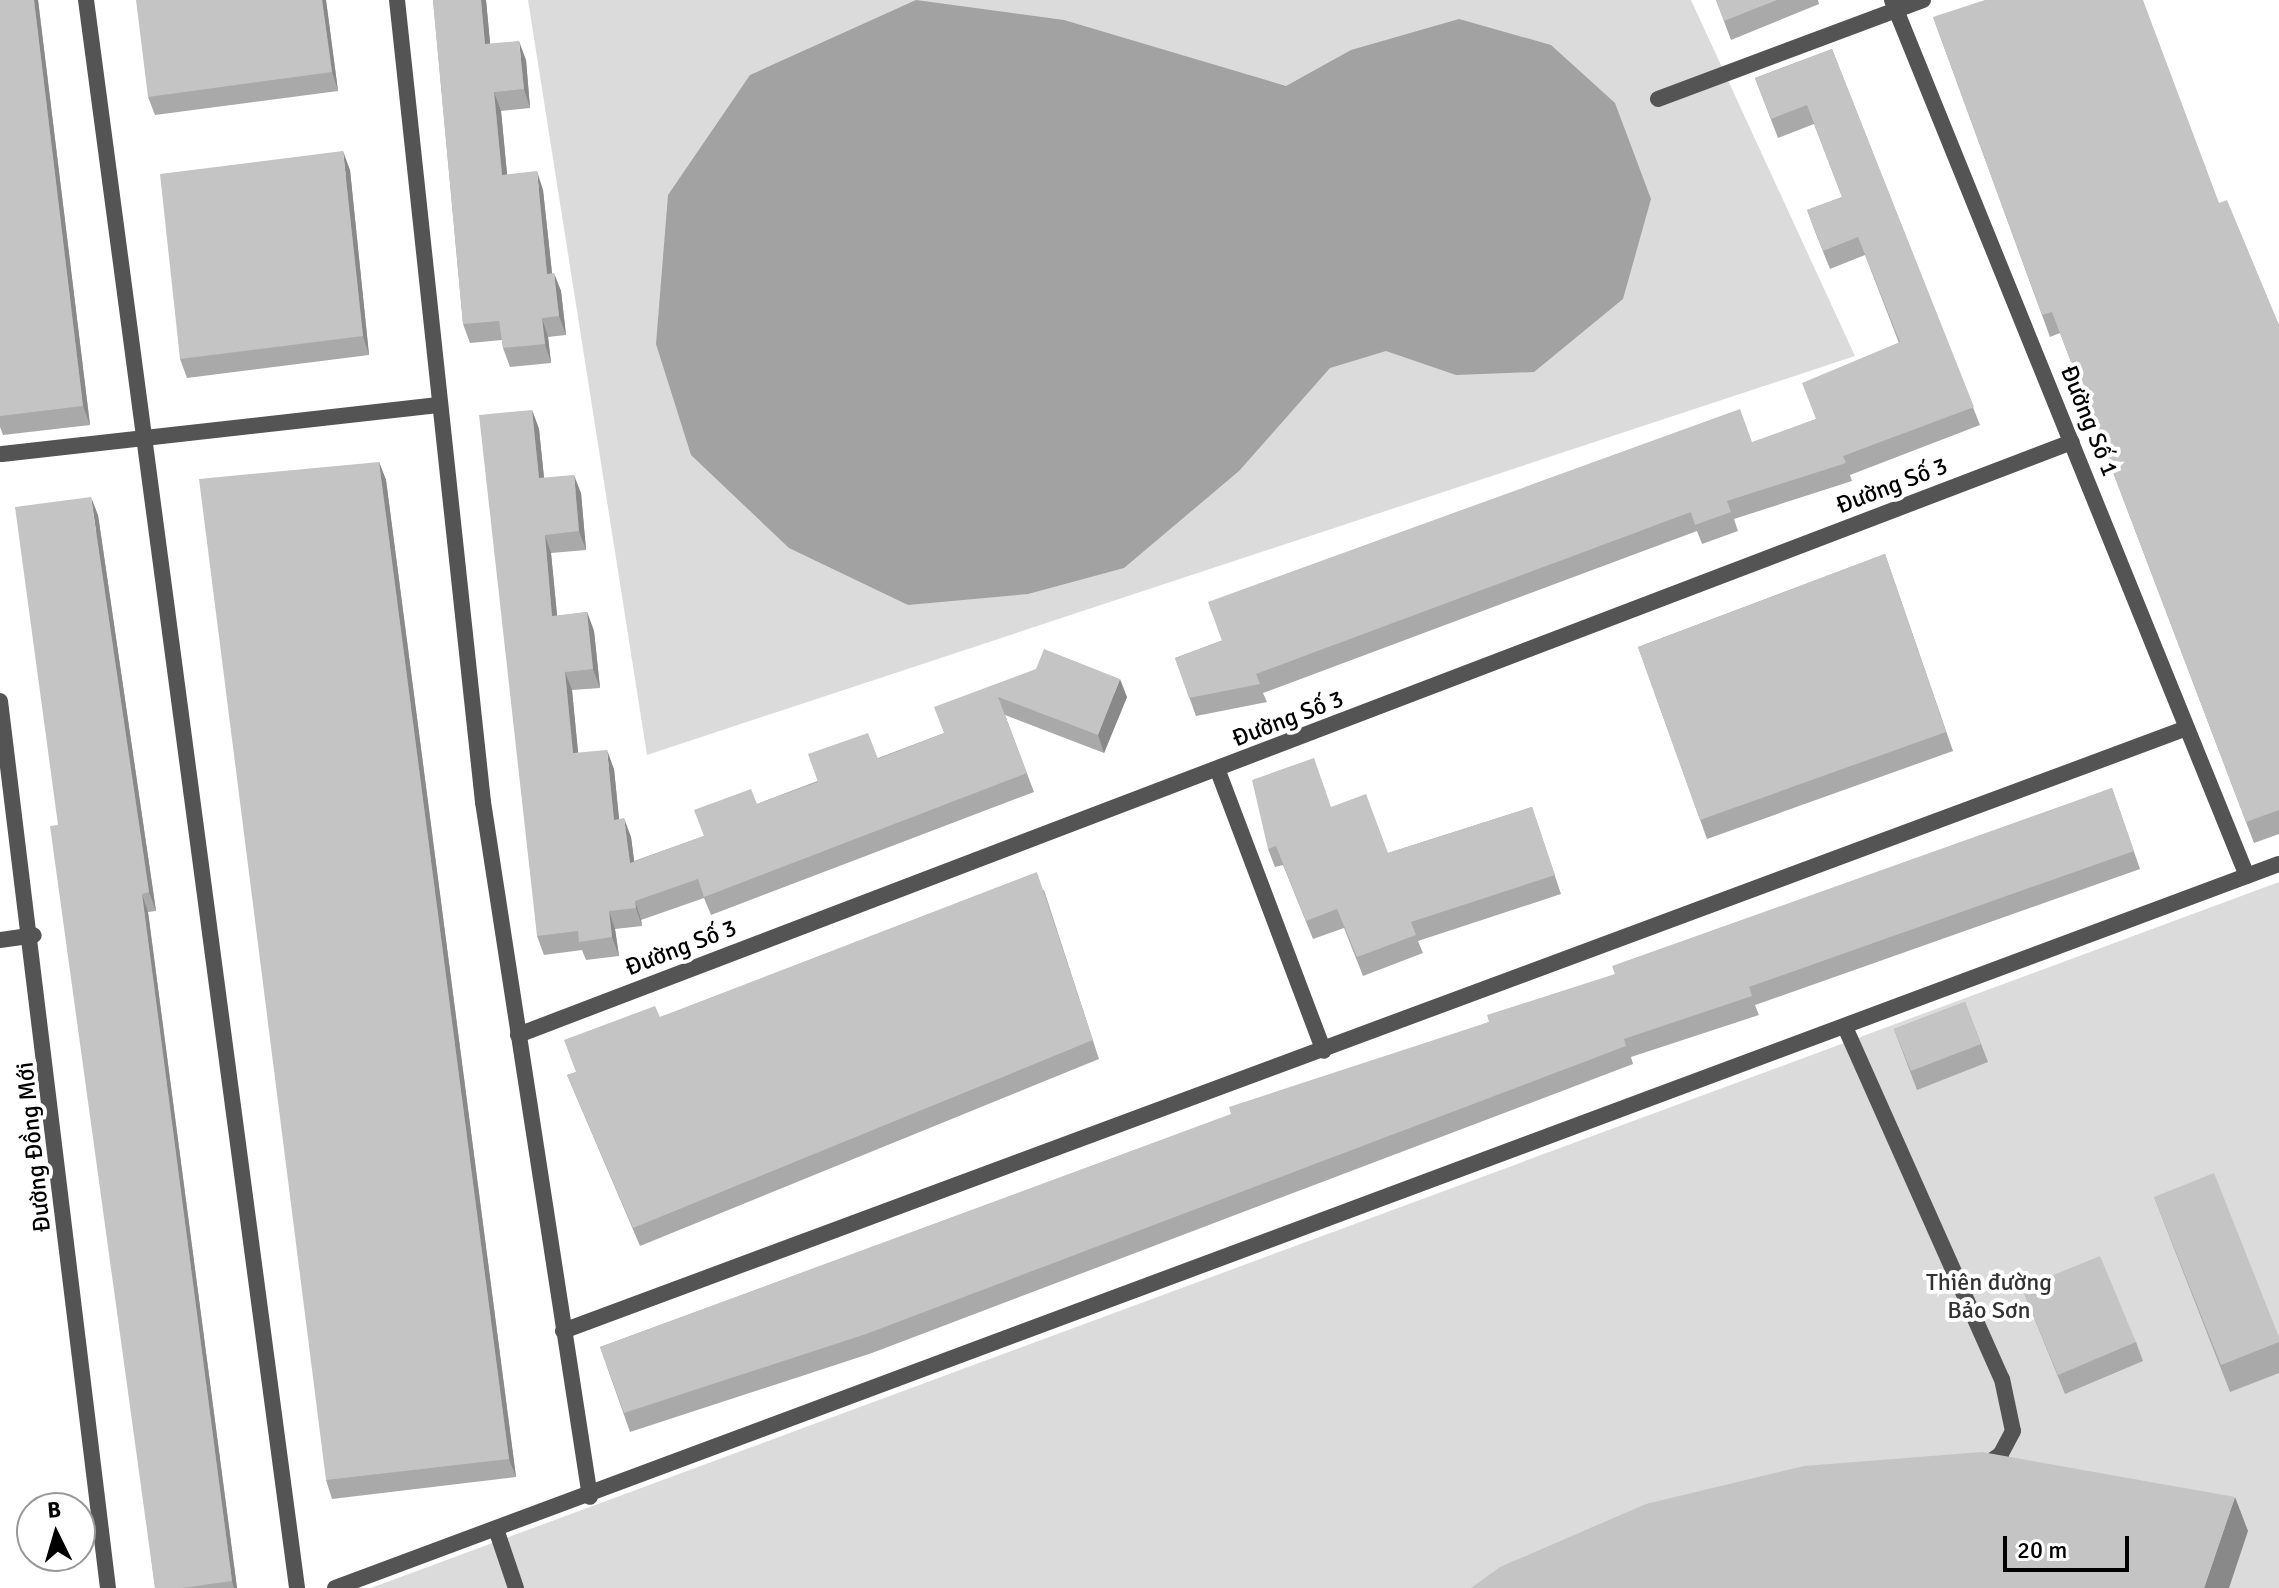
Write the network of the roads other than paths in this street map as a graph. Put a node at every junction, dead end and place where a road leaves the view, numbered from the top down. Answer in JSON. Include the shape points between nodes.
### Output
{"nodes":[{"id":1,"x":86,"y":0,"type":"edge"},
{"id":2,"x":397,"y":0,"type":"edge"},
{"id":3,"x":1923,"y":0,"type":"edge"},
{"id":4,"x":1894,"y":5,"type":"edge"},
{"id":5,"x":1658,"y":99,"type":"dead end"},
{"id":6,"x":438,"y":405,"type":"junction"},
{"id":7,"x":144,"y":436,"type":"junction"},
{"id":8,"x":2072,"y":442,"type":"junction"},
{"id":9,"x":2,"y":454,"type":"dead end"},
{"id":10,"x":0,"y":701,"type":"edge"},
{"id":11,"x":2187,"y":728,"type":"junction"},
{"id":12,"x":1218,"y":771,"type":"junction"},
{"id":13,"x":2279,"y":864,"type":"edge"},
{"id":14,"x":2247,"y":876,"type":"junction"},
{"id":15,"x":34,"y":935,"type":"junction"},
{"id":16,"x":0,"y":940,"type":"edge"},
{"id":17,"x":1845,"y":1027,"type":"junction"},
{"id":18,"x":518,"y":1035,"type":"junction"},
{"id":19,"x":1324,"y":1051,"type":"junction"},
{"id":20,"x":563,"y":1331,"type":"junction"},
{"id":21,"x":1966,"y":1471,"type":"edge"},
{"id":22,"x":590,"y":1497,"type":"junction"},
{"id":23,"x":497,"y":1532,"type":"junction"},
{"id":24,"x":108,"y":1588,"type":"edge"},
{"id":25,"x":297,"y":1588,"type":"edge"},
{"id":26,"x":335,"y":1588,"type":"edge"},
{"id":27,"x":516,"y":1588,"type":"edge"}],
"edges":[{"from":1,"to":7,"type":"street"},
{"from":2,"to":6,"type":"street"},
{"from":3,"to":4,"type":"street"},
{"from":4,"to":5,"type":"street"},
{"from":4,"to":8,"type":"street","name":"Đường Số 1"},
{"from":6,"to":7,"type":"street"},
{"from":6,"to":18,"type":"street","via":[[483,802]]},
{"from":7,"to":9,"type":"street"},
{"from":7,"to":25,"type":"street"},
{"from":8,"to":11,"type":"street","name":"Đường Số 1"},
{"from":8,"to":12,"type":"street","name":"Đường Số 3"},
{"from":10,"to":15,"type":"street","name":"Đường Đồng Mới"},
{"from":11,"to":14,"type":"street","name":"Đường Số 1"},
{"from":11,"to":19,"type":"street"},
{"from":12,"to":18,"type":"street","name":"Đường Số 3"},
{"from":12,"to":19,"type":"street"},
{"from":13,"to":14,"type":"street"},
{"from":14,"to":17,"type":"street"},
{"from":15,"to":16,"type":"street"},
{"from":15,"to":24,"type":"street","name":"Đường Đồng Mới"},
{"from":17,"to":21,"type":"street","via":[[2010,1406],[2009,1443]]},
{"from":17,"to":22,"type":"street"},
{"from":18,"to":20,"type":"street"},
{"from":19,"to":20,"type":"street"},
{"from":20,"to":22,"type":"street"},
{"from":22,"to":23,"type":"street"},
{"from":23,"to":26,"type":"street"},
{"from":23,"to":27,"type":"street"}]}
